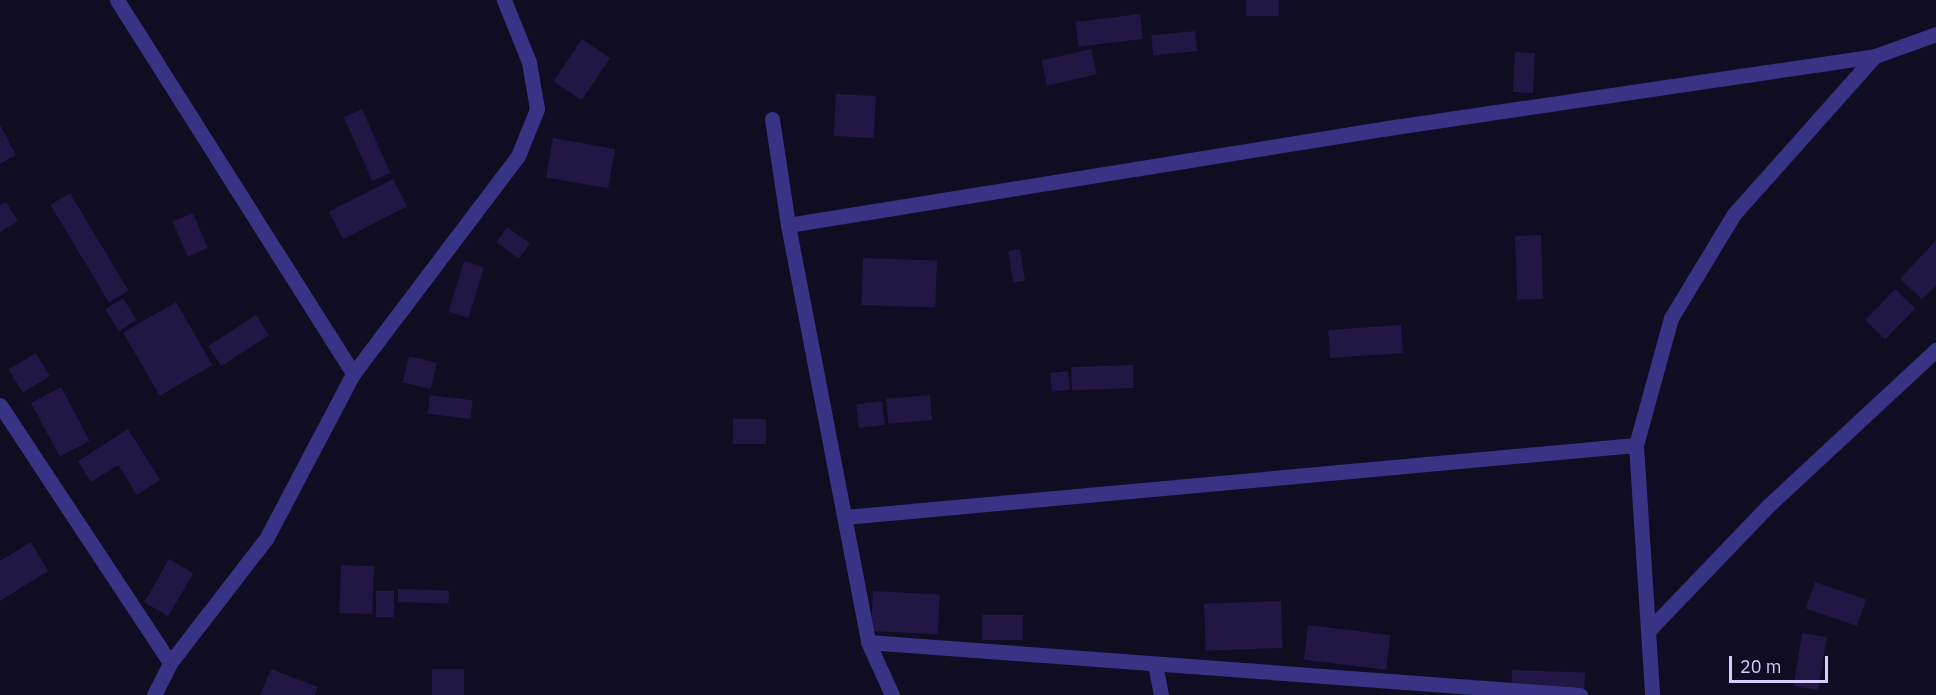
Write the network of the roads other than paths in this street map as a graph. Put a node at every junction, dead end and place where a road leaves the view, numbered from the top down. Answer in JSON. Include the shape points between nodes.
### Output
{"nodes":[{"id":1,"x":117,"y":0,"type":"edge"},
{"id":2,"x":504,"y":0,"type":"edge"},
{"id":3,"x":1936,"y":34,"type":"edge"},
{"id":4,"x":1875,"y":56,"type":"junction"},
{"id":5,"x":772,"y":119,"type":"dead end"},
{"id":6,"x":788,"y":225,"type":"junction"},
{"id":7,"x":1936,"y":350,"type":"edge"},
{"id":8,"x":353,"y":374,"type":"junction"},
{"id":9,"x":0,"y":405,"type":"edge"},
{"id":10,"x":1636,"y":445,"type":"junction"},
{"id":11,"x":845,"y":517,"type":"junction"},
{"id":12,"x":1648,"y":632,"type":"junction"},
{"id":13,"x":868,"y":642,"type":"junction"},
{"id":14,"x":170,"y":663,"type":"junction"},
{"id":15,"x":1155,"y":664,"type":"junction"},
{"id":16,"x":154,"y":695,"type":"edge"},
{"id":17,"x":892,"y":695,"type":"edge"},
{"id":18,"x":1161,"y":695,"type":"edge"},
{"id":19,"x":1580,"y":695,"type":"edge"},
{"id":20,"x":1652,"y":695,"type":"edge"}],
"edges":[{"from":1,"to":8,"type":"street"},
{"from":2,"to":8,"type":"street","via":[[529,62],[537,109],[518,156]]},
{"from":3,"to":4,"type":"street"},
{"from":4,"to":6,"type":"street","via":[[1376,129]]},
{"from":4,"to":10,"type":"street","via":[[1734,214],[1671,318]]},
{"from":5,"to":6,"type":"street"},
{"from":6,"to":11,"type":"street"},
{"from":7,"to":12,"type":"street","via":[[1769,505]]},
{"from":8,"to":14,"type":"street","via":[[266,539]]},
{"from":9,"to":14,"type":"street"},
{"from":10,"to":11,"type":"street"},
{"from":10,"to":12,"type":"street"},
{"from":11,"to":13,"type":"street"},
{"from":12,"to":20,"type":"street"},
{"from":13,"to":15,"type":"street"},
{"from":13,"to":17,"type":"street"},
{"from":14,"to":16,"type":"street"},
{"from":15,"to":18,"type":"street"},
{"from":15,"to":19,"type":"street"}]}
